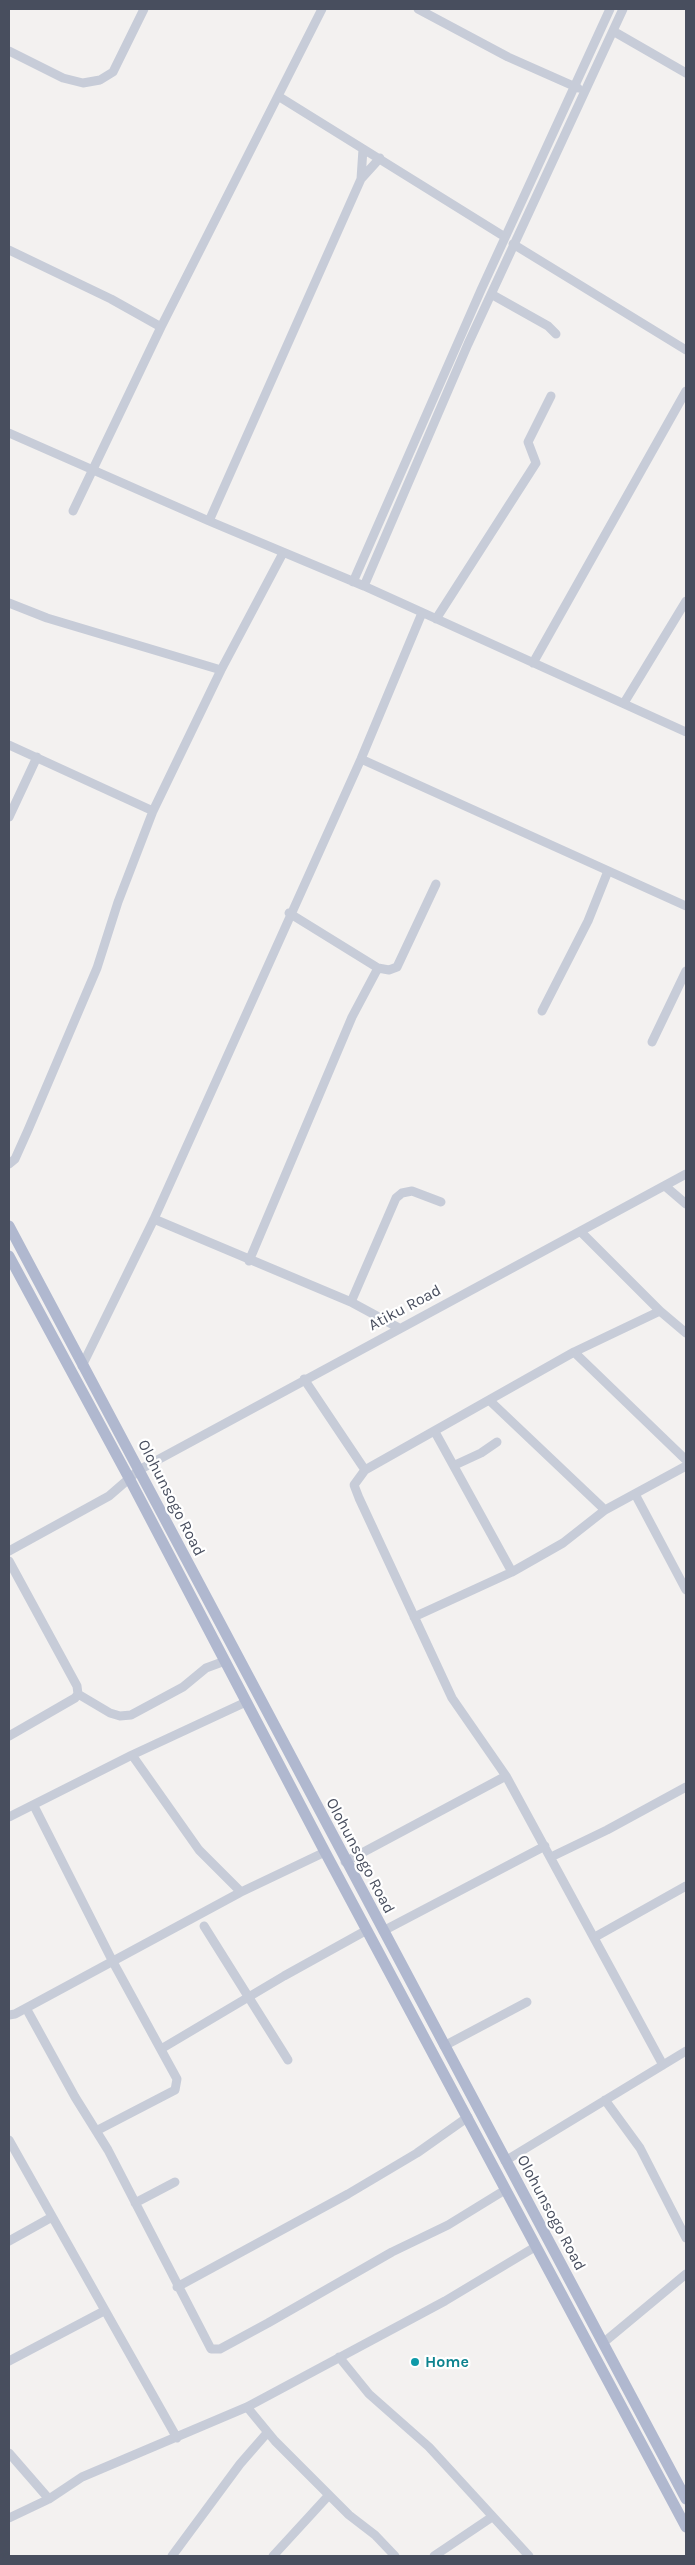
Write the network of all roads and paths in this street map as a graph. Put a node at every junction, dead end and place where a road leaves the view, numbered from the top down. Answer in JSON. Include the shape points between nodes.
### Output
{"nodes":[{"id":1,"x":144,"y":9,"type":"edge"},
{"id":2,"x":322,"y":9,"type":"edge"},
{"id":3,"x":418,"y":9,"type":"edge"},
{"id":4,"x":610,"y":9,"type":"edge"},
{"id":5,"x":623,"y":9,"type":"edge"},
{"id":6,"x":613,"y":31,"type":"junction"},
{"id":7,"x":9,"y":51,"type":"edge"},
{"id":8,"x":686,"y":73,"type":"edge"},
{"id":9,"x":574,"y":86,"type":"junction"},
{"id":10,"x":585,"y":91,"type":"junction"},
{"id":11,"x":278,"y":96,"type":"junction"},
{"id":12,"x":363,"y":150,"type":"junction"},
{"id":13,"x":380,"y":158,"type":"junction"},
{"id":14,"x":361,"y":179,"type":"junction"},
{"id":15,"x":505,"y":237,"type":"junction"},
{"id":16,"x":513,"y":244,"type":"junction"},
{"id":17,"x":9,"y":250,"type":"edge"},
{"id":18,"x":491,"y":294,"type":"junction"},
{"id":19,"x":161,"y":327,"type":"junction"},
{"id":20,"x":556,"y":334,"type":"dead end"},
{"id":21,"x":686,"y":350,"type":"edge"},
{"id":22,"x":686,"y":391,"type":"edge"},
{"id":23,"x":551,"y":396,"type":"dead end"},
{"id":24,"x":9,"y":433,"type":"edge"},
{"id":25,"x":94,"y":470,"type":"junction"},
{"id":26,"x":73,"y":511,"type":"dead end"},
{"id":27,"x":209,"y":521,"type":"junction"},
{"id":28,"x":283,"y":553,"type":"junction"},
{"id":29,"x":353,"y":582,"type":"junction"},
{"id":30,"x":364,"y":586,"type":"junction"},
{"id":31,"x":686,"y":601,"type":"edge"},
{"id":32,"x":9,"y":603,"type":"edge"},
{"id":33,"x":422,"y":613,"type":"junction"},
{"id":34,"x":436,"y":619,"type":"junction"},
{"id":35,"x":533,"y":663,"type":"junction"},
{"id":36,"x":221,"y":670,"type":"junction"},
{"id":37,"x":624,"y":703,"type":"junction"},
{"id":38,"x":686,"y":732,"type":"edge"},
{"id":39,"x":9,"y":745,"type":"edge"},
{"id":40,"x":37,"y":757,"type":"junction"},
{"id":41,"x":361,"y":759,"type":"junction"},
{"id":42,"x":153,"y":811,"type":"junction"},
{"id":43,"x":9,"y":817,"type":"edge"},
{"id":44,"x":608,"y":871,"type":"junction"},
{"id":45,"x":436,"y":884,"type":"dead end"},
{"id":46,"x":686,"y":906,"type":"edge"},
{"id":47,"x":289,"y":913,"type":"junction"},
{"id":48,"x":378,"y":968,"type":"junction"},
{"id":49,"x":686,"y":971,"type":"edge"},
{"id":50,"x":542,"y":1011,"type":"dead end"},
{"id":51,"x":652,"y":1042,"type":"dead end"},
{"id":52,"x":9,"y":1164,"type":"edge"},
{"id":53,"x":686,"y":1174,"type":"edge"},
{"id":54,"x":665,"y":1186,"type":"junction"},
{"id":55,"x":441,"y":1202,"type":"dead end"},
{"id":56,"x":686,"y":1204,"type":"edge"},
{"id":57,"x":154,"y":1218,"type":"junction"},
{"id":58,"x":9,"y":1226,"type":"edge"},
{"id":59,"x":582,"y":1232,"type":"junction"},
{"id":60,"x":9,"y":1256,"type":"edge"},
{"id":61,"x":250,"y":1261,"type":"junction"},
{"id":62,"x":351,"y":1302,"type":"junction"},
{"id":63,"x":660,"y":1311,"type":"junction"},
{"id":64,"x":399,"y":1328,"type":"junction"},
{"id":65,"x":686,"y":1333,"type":"edge"},
{"id":66,"x":574,"y":1352,"type":"junction"},
{"id":67,"x":82,"y":1366,"type":"junction"},
{"id":68,"x":304,"y":1378,"type":"junction"},
{"id":69,"x":489,"y":1400,"type":"junction"},
{"id":70,"x":435,"y":1432,"type":"junction"},
{"id":71,"x":497,"y":1442,"type":"dead end"},
{"id":72,"x":686,"y":1460,"type":"edge"},
{"id":73,"x":455,"y":1465,"type":"junction"},
{"id":74,"x":686,"y":1466,"type":"edge"},
{"id":75,"x":138,"y":1470,"type":"junction"},
{"id":76,"x":365,"y":1470,"type":"junction"},
{"id":77,"x":129,"y":1478,"type":"junction"},
{"id":78,"x":635,"y":1494,"type":"junction"},
{"id":79,"x":605,"y":1510,"type":"junction"},
{"id":80,"x":9,"y":1551,"type":"edge"},
{"id":81,"x":9,"y":1561,"type":"edge"},
{"id":82,"x":512,"y":1572,"type":"junction"},
{"id":83,"x":686,"y":1590,"type":"edge"},
{"id":84,"x":414,"y":1617,"type":"junction"},
{"id":85,"x":225,"y":1661,"type":"junction"},
{"id":86,"x":78,"y":1694,"type":"junction"},
{"id":87,"x":246,"y":1702,"type":"junction"},
{"id":88,"x":9,"y":1736,"type":"edge"},
{"id":89,"x":132,"y":1755,"type":"junction"},
{"id":90,"x":506,"y":1776,"type":"junction"},
{"id":91,"x":686,"y":1787,"type":"edge"},
{"id":92,"x":34,"y":1806,"type":"junction"},
{"id":93,"x":9,"y":1817,"type":"edge"},
{"id":94,"x":545,"y":1846,"type":"junction"},
{"id":95,"x":325,"y":1852,"type":"junction"},
{"id":96,"x":551,"y":1857,"type":"junction"},
{"id":97,"x":345,"y":1862,"type":"junction"},
{"id":98,"x":686,"y":1886,"type":"edge"},
{"id":99,"x":241,"y":1892,"type":"junction"},
{"id":100,"x":204,"y":1926,"type":"dead end"},
{"id":101,"x":367,"y":1930,"type":"junction"},
{"id":102,"x":383,"y":1931,"type":"junction"},
{"id":103,"x":595,"y":1937,"type":"junction"},
{"id":104,"x":113,"y":1962,"type":"junction"},
{"id":105,"x":250,"y":1998,"type":"junction"},
{"id":106,"x":527,"y":2002,"type":"dead end"},
{"id":107,"x":26,"y":2008,"type":"junction"},
{"id":108,"x":9,"y":2014,"type":"edge"},
{"id":109,"x":444,"y":2046,"type":"junction"},
{"id":110,"x":161,"y":2049,"type":"junction"},
{"id":111,"x":686,"y":2051,"type":"edge"},
{"id":112,"x":288,"y":2060,"type":"dead end"},
{"id":113,"x":663,"y":2065,"type":"junction"},
{"id":114,"x":605,"y":2100,"type":"junction"},
{"id":115,"x":468,"y":2117,"type":"junction"},
{"id":116,"x":96,"y":2131,"type":"junction"},
{"id":117,"x":9,"y":2143,"type":"edge"},
{"id":118,"x":505,"y":2161,"type":"junction"},
{"id":119,"x":175,"y":2182,"type":"dead end"},
{"id":120,"x":505,"y":2190,"type":"junction"},
{"id":121,"x":135,"y":2203,"type":"junction"},
{"id":122,"x":52,"y":2217,"type":"junction"},
{"id":123,"x":686,"y":2238,"type":"edge"},
{"id":124,"x":9,"y":2241,"type":"edge"},
{"id":125,"x":535,"y":2247,"type":"junction"},
{"id":126,"x":686,"y":2274,"type":"edge"},
{"id":127,"x":177,"y":2287,"type":"junction"},
{"id":128,"x":104,"y":2311,"type":"junction"},
{"id":129,"x":603,"y":2343,"type":"junction"},
{"id":130,"x":339,"y":2357,"type":"junction"},
{"id":131,"x":9,"y":2362,"type":"edge"},
{"id":132,"x":247,"y":2407,"type":"junction"},
{"id":133,"x":267,"y":2433,"type":"junction"},
{"id":134,"x":177,"y":2438,"type":"junction"},
{"id":135,"x":9,"y":2453,"type":"edge"},
{"id":136,"x":678,"y":2483,"type":"junction"},
{"id":137,"x":666,"y":2489,"type":"junction"},
{"id":138,"x":329,"y":2495,"type":"junction"},
{"id":139,"x":48,"y":2499,"type":"junction"},
{"id":140,"x":686,"y":2499,"type":"edge"},
{"id":141,"x":492,"y":2517,"type":"junction"},
{"id":142,"x":9,"y":2518,"type":"edge"},
{"id":143,"x":686,"y":2527,"type":"edge"},
{"id":144,"x":172,"y":2556,"type":"edge"},
{"id":145,"x":273,"y":2556,"type":"edge"},
{"id":146,"x":395,"y":2556,"type":"edge"},
{"id":147,"x":434,"y":2556,"type":"edge"},
{"id":148,"x":529,"y":2556,"type":"edge"}],
"edges":[{"from":1,"to":7,"type":"street","via":[[113,72],[100,80],[83,83],[63,78]]},
{"from":2,"to":11,"type":"street"},
{"from":3,"to":9,"type":"street","via":[[508,57]]},
{"from":4,"to":9,"type":"street"},
{"from":5,"to":6,"type":"street"},
{"from":6,"to":8,"type":"street"},
{"from":6,"to":10,"type":"street"},
{"from":9,"to":10,"type":"street"},
{"from":9,"to":15,"type":"street"},
{"from":10,"to":16,"type":"street"},
{"from":11,"to":12,"type":"street"},
{"from":11,"to":19,"type":"street"},
{"from":12,"to":13,"type":"street"},
{"from":12,"to":14,"type":"street"},
{"from":13,"to":14,"type":"street"},
{"from":13,"to":15,"type":"street"},
{"from":14,"to":27,"type":"street"},
{"from":15,"to":29,"type":"street"},
{"from":16,"to":18,"type":"street"},
{"from":16,"to":21,"type":"street"},
{"from":17,"to":19,"type":"street"},
{"from":18,"to":20,"type":"street","via":[[548,326]]},
{"from":18,"to":30,"type":"street"},
{"from":19,"to":25,"type":"street"},
{"from":22,"to":35,"type":"street"},
{"from":23,"to":34,"type":"street","via":[[528,442],[536,463]]},
{"from":24,"to":25,"type":"street"},
{"from":25,"to":26,"type":"street"},
{"from":25,"to":27,"type":"street"},
{"from":27,"to":28,"type":"street"},
{"from":28,"to":29,"type":"street"},
{"from":28,"to":36,"type":"street"},
{"from":29,"to":30,"type":"street"},
{"from":30,"to":33,"type":"street"},
{"from":31,"to":37,"type":"street"},
{"from":32,"to":36,"type":"street","via":[[47,618]]},
{"from":33,"to":34,"type":"street"},
{"from":33,"to":41,"type":"street"},
{"from":34,"to":35,"type":"street"},
{"from":35,"to":37,"type":"street"},
{"from":36,"to":42,"type":"street"},
{"from":37,"to":38,"type":"street"},
{"from":39,"to":40,"type":"street"},
{"from":40,"to":42,"type":"street"},
{"from":40,"to":43,"type":"street"},
{"from":41,"to":44,"type":"street"},
{"from":41,"to":47,"type":"street"},
{"from":42,"to":52,"type":"street","via":[[118,902],[98,968],[15,1159]]},
{"from":44,"to":46,"type":"street"},
{"from":44,"to":50,"type":"street","via":[[588,921]]},
{"from":45,"to":48,"type":"street","via":[[397,967],[389,970]]},
{"from":47,"to":48,"type":"street"},
{"from":47,"to":57,"type":"street"},
{"from":48,"to":61,"type":"street","via":[[352,1017]]},
{"from":49,"to":51,"type":"street"},
{"from":53,"to":54,"type":"street","name":"Atiku Road"},
{"from":54,"to":56,"type":"street"},
{"from":54,"to":59,"type":"street","name":"Atiku Road"},
{"from":55,"to":62,"type":"street","via":[[412,1191],[396,1198]]},
{"from":57,"to":61,"type":"street"},
{"from":57,"to":67,"type":"street"},
{"from":58,"to":67,"type":"main road","name":"Olohunsogo Road"},
{"from":59,"to":63,"type":"street"},
{"from":59,"to":64,"type":"street","name":"Atiku Road"},
{"from":60,"to":77,"type":"main road","name":"Olohunsogo Road"},
{"from":61,"to":62,"type":"street"},
{"from":62,"to":64,"type":"street"},
{"from":63,"to":65,"type":"street"},
{"from":63,"to":66,"type":"street"},
{"from":64,"to":68,"type":"street","name":"Atiku Road"},
{"from":66,"to":69,"type":"street"},
{"from":66,"to":72,"type":"street"},
{"from":67,"to":75,"type":"main road","name":"Olohunsogo Road"},
{"from":68,"to":75,"type":"street","name":"Atiku Road"},
{"from":68,"to":76,"type":"street"},
{"from":69,"to":70,"type":"street"},
{"from":69,"to":79,"type":"street"},
{"from":70,"to":73,"type":"street"},
{"from":70,"to":76,"type":"street"},
{"from":71,"to":73,"type":"street"},
{"from":73,"to":82,"type":"street"},
{"from":74,"to":78,"type":"street"},
{"from":75,"to":77,"type":"street","name":"Atiku Road"},
{"from":75,"to":97,"type":"main road","name":"Olohunsogo Road"},
{"from":76,"to":84,"type":"street","via":[[354,1485]]},
{"from":77,"to":80,"type":"street","name":"Atiku Road","via":[[109,1496]]},
{"from":77,"to":85,"type":"main road","name":"Olohunsogo Road"},
{"from":78,"to":79,"type":"street"},
{"from":78,"to":83,"type":"street"},
{"from":79,"to":82,"type":"street","via":[[562,1543]]},
{"from":81,"to":86,"type":"street","via":[[77,1686]]},
{"from":82,"to":84,"type":"street"},
{"from":84,"to":90,"type":"street","via":[[452,1698]]},
{"from":85,"to":86,"type":"street","via":[[206,1668],[182,1687],[131,1715],[110,1713]]},
{"from":85,"to":87,"type":"main road","name":"Olohunsogo Road"},
{"from":86,"to":88,"type":"street"},
{"from":87,"to":89,"type":"street"},
{"from":87,"to":95,"type":"main road","name":"Olohunsogo Road"},
{"from":89,"to":92,"type":"street"},
{"from":89,"to":99,"type":"street","via":[[199,1850]]},
{"from":90,"to":94,"type":"street"},
{"from":90,"to":97,"type":"street"},
{"from":91,"to":96,"type":"street"},
{"from":92,"to":93,"type":"street"},
{"from":92,"to":104,"type":"street"},
{"from":94,"to":96,"type":"street"},
{"from":94,"to":102,"type":"street"},
{"from":95,"to":99,"type":"street"},
{"from":95,"to":101,"type":"main road","name":"Olohunsogo Road"},
{"from":96,"to":103,"type":"street"},
{"from":97,"to":102,"type":"main road","name":"Olohunsogo Road"},
{"from":98,"to":103,"type":"street"},
{"from":99,"to":104,"type":"street"},
{"from":100,"to":105,"type":"street"},
{"from":101,"to":105,"type":"street"},
{"from":101,"to":115,"type":"main road","name":"Olohunsogo Road"},
{"from":102,"to":109,"type":"main road","name":"Olohunsogo Road"},
{"from":103,"to":113,"type":"street"},
{"from":104,"to":107,"type":"street"},
{"from":104,"to":110,"type":"street"},
{"from":105,"to":110,"type":"street"},
{"from":105,"to":112,"type":"street"},
{"from":106,"to":109,"type":"street"},
{"from":107,"to":108,"type":"street"},
{"from":107,"to":116,"type":"street"},
{"from":109,"to":118,"type":"main road","name":"Olohunsogo Road"},
{"from":110,"to":116,"type":"street","via":[[177,2079],[175,2090]]},
{"from":111,"to":113,"type":"street"},
{"from":113,"to":114,"type":"street"},
{"from":114,"to":118,"type":"street"},
{"from":114,"to":123,"type":"street","via":[[640,2148]]},
{"from":115,"to":120,"type":"main road","name":"Olohunsogo Road"},
{"from":115,"to":127,"type":"street","via":[[417,2153],[348,2194]]},
{"from":116,"to":121,"type":"street"},
{"from":117,"to":122,"type":"street"},
{"from":118,"to":129,"type":"main road","name":"Olohunsogo Road"},
{"from":119,"to":121,"type":"street"},
{"from":120,"to":125,"type":"main road","name":"Olohunsogo Road"},
{"from":120,"to":127,"type":"street","via":[[448,2225],[392,2252],[220,2349],[211,2349]]},
{"from":121,"to":127,"type":"street"},
{"from":122,"to":124,"type":"street"},
{"from":122,"to":128,"type":"street"},
{"from":125,"to":130,"type":"street","via":[[445,2301]]},
{"from":125,"to":137,"type":"main road","name":"Olohunsogo Road"},
{"from":126,"to":129,"type":"street"},
{"from":128,"to":131,"type":"street"},
{"from":128,"to":134,"type":"street"},
{"from":129,"to":136,"type":"main road","name":"Olohunsogo Road"},
{"from":130,"to":132,"type":"street"},
{"from":130,"to":141,"type":"street","via":[[369,2394],[429,2447]]},
{"from":132,"to":133,"type":"street"},
{"from":132,"to":134,"type":"street"},
{"from":133,"to":138,"type":"street"},
{"from":133,"to":144,"type":"street"},
{"from":134,"to":139,"type":"street","via":[[82,2477]]},
{"from":135,"to":139,"type":"street"},
{"from":136,"to":137,"type":"main road"},
{"from":136,"to":140,"type":"main road","name":"Olohunsogo Road"},
{"from":137,"to":143,"type":"main road","name":"Olohunsogo Road"},
{"from":138,"to":145,"type":"street"},
{"from":138,"to":146,"type":"street"},
{"from":139,"to":142,"type":"street"},
{"from":141,"to":147,"type":"street"},
{"from":141,"to":148,"type":"street"}]}
